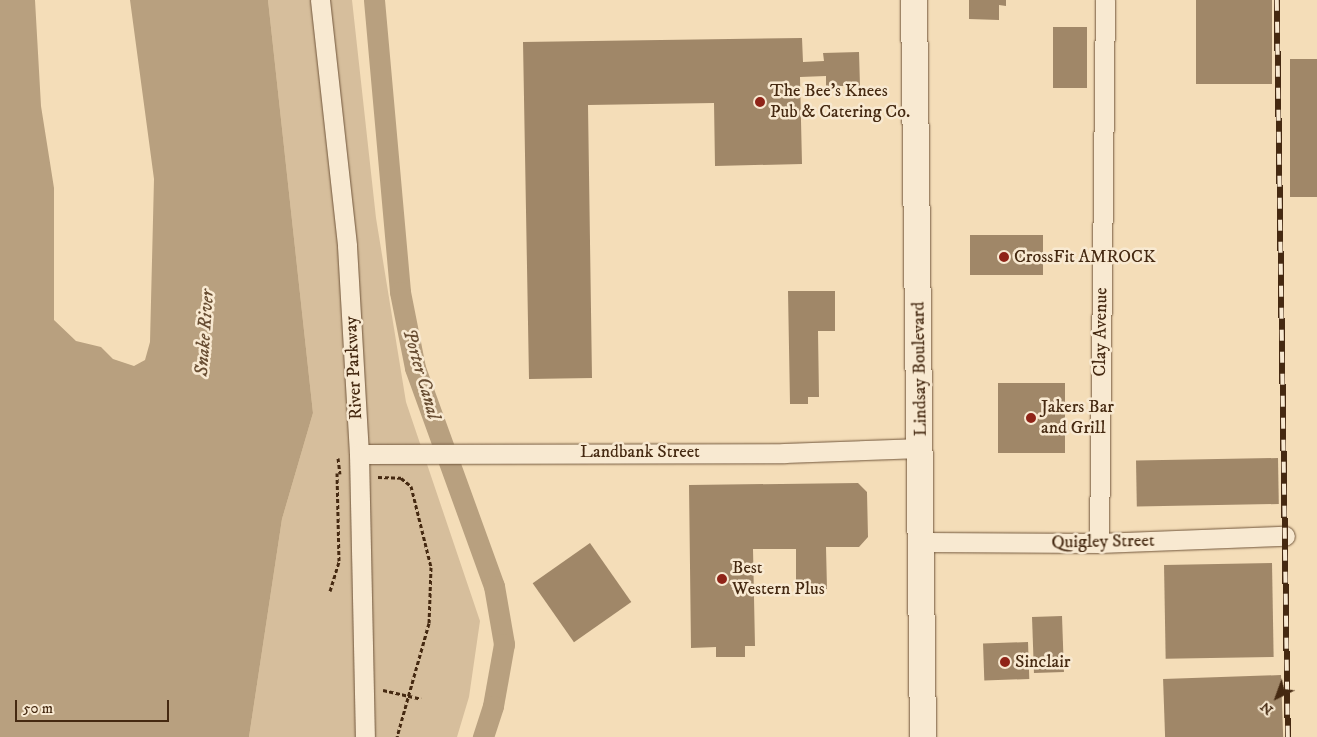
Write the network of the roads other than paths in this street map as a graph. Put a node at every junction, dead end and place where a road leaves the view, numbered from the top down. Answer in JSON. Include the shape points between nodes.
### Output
{"nodes":[{"id":1,"x":320,"y":0,"type":"edge"},
{"id":2,"x":914,"y":0,"type":"edge"},
{"id":3,"x":1104,"y":0,"type":"edge"},
{"id":4,"x":921,"y":448,"type":"junction"},
{"id":5,"x":359,"y":454,"type":"junction"},
{"id":6,"x":1285,"y":536,"type":"dead end"},
{"id":7,"x":921,"y":542,"type":"junction"},
{"id":8,"x":1099,"y":544,"type":"junction"},
{"id":9,"x":365,"y":737,"type":"edge"},
{"id":10,"x":923,"y":737,"type":"edge"}],
"edges":[{"from":1,"to":5,"type":"street","name":"River Parkway","via":[[347,246]]},
{"from":2,"to":4,"type":"street","name":"Lindsay Boulevard"},
{"from":3,"to":8,"type":"street","name":"Clay Avenue"},
{"from":4,"to":5,"type":"street","name":"Landbank Street","via":[[779,453]]},
{"from":4,"to":7,"type":"street","name":"Lindsay Boulevard"},
{"from":5,"to":9,"type":"street","name":"River Parkway","via":[[367,690]]},
{"from":6,"to":8,"type":"street","name":"Quigley Street"},
{"from":7,"to":8,"type":"street","name":"Quigley Street"},
{"from":7,"to":10,"type":"street","name":"Lindsay Boulevard"}]}
